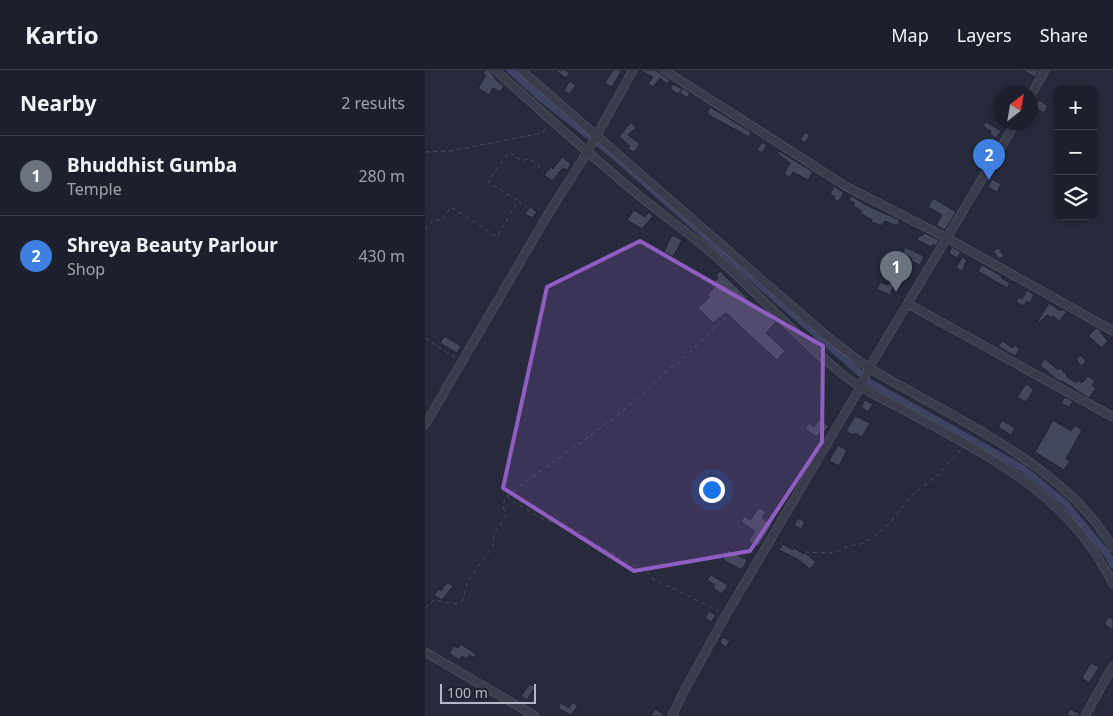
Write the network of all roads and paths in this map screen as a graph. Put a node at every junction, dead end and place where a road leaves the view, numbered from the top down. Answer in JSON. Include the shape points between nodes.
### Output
{"nodes":[{"id":1,"x":495,"y":70,"type":"edge"},
{"id":2,"x":521,"y":70,"type":"edge"},
{"id":3,"x":633,"y":70,"type":"edge"},
{"id":4,"x":664,"y":70,"type":"edge"},
{"id":5,"x":1045,"y":70,"type":"edge"},
{"id":6,"x":1037,"y":85,"type":"edge"},
{"id":7,"x":552,"y":120,"type":"junction"},
{"id":8,"x":1011,"y":130,"type":"edge"},
{"id":9,"x":596,"y":135,"type":"junction"},
{"id":10,"x":589,"y":149,"type":"junction"},
{"id":11,"x":425,"y":152,"type":"edge"},
{"id":12,"x":544,"y":172,"type":"dead end"},
{"id":13,"x":518,"y":201,"type":"junction"},
{"id":14,"x":527,"y":207,"type":"dead end"},
{"id":15,"x":425,"y":230,"type":"edge"},
{"id":16,"x":947,"y":238,"type":"junction"},
{"id":17,"x":753,"y":290,"type":"junction"},
{"id":18,"x":908,"y":304,"type":"junction"},
{"id":19,"x":1113,"y":331,"type":"edge"},
{"id":20,"x":425,"y":338,"type":"edge"},
{"id":21,"x":462,"y":361,"type":"junction"},
{"id":22,"x":869,"y":368,"type":"junction"},
{"id":23,"x":861,"y":386,"type":"junction"},
{"id":24,"x":1113,"y":417,"type":"edge"},
{"id":25,"x":425,"y":425,"type":"edge"},
{"id":26,"x":969,"y":446,"type":"junction"},
{"id":27,"x":507,"y":496,"type":"junction"},
{"id":28,"x":1113,"y":548,"type":"edge"},
{"id":29,"x":805,"y":552,"type":"dead end"},
{"id":30,"x":1113,"y":584,"type":"edge"},
{"id":31,"x":425,"y":608,"type":"edge"},
{"id":32,"x":726,"y":615,"type":"junction"},
{"id":33,"x":425,"y":652,"type":"edge"},
{"id":34,"x":1113,"y":666,"type":"edge"},
{"id":35,"x":535,"y":716,"type":"edge"},
{"id":36,"x":672,"y":716,"type":"edge"},
{"id":37,"x":1085,"y":716,"type":"edge"}],
"edges":[{"from":1,"to":7,"type":"street"},
{"from":2,"to":9,"type":"street"},
{"from":3,"to":9,"type":"street"},
{"from":4,"to":16,"type":"street","via":[[847,187]]},
{"from":5,"to":6,"type":"street"},
{"from":7,"to":10,"type":"street"},
{"from":7,"to":11,"type":"path","via":[[542,132],[450,151]]},
{"from":8,"to":16,"type":"street"},
{"from":9,"to":10,"type":"street"},
{"from":9,"to":22,"type":"street","via":[[823,333]]},
{"from":10,"to":17,"type":"street","via":[[630,188]]},
{"from":10,"to":21,"type":"street"},
{"from":12,"to":13,"type":"path","via":[[532,160],[521,161],[509,152],[488,182]]},
{"from":13,"to":14,"type":"path"},
{"from":13,"to":15,"type":"path","via":[[497,237],[451,207],[441,221],[434,218]]},
{"from":16,"to":18,"type":"street"},
{"from":16,"to":19,"type":"street"},
{"from":17,"to":23,"type":"street","via":[[836,369]]},
{"from":17,"to":27,"type":"path","via":[[641,396]]},
{"from":18,"to":22,"type":"street"},
{"from":18,"to":24,"type":"street"},
{"from":20,"to":21,"type":"path"},
{"from":21,"to":25,"type":"street"},
{"from":22,"to":23,"type":"street"},
{"from":22,"to":28,"type":"street","via":[[1011,450],[1050,478],[1081,506]]},
{"from":23,"to":26,"type":"street"},
{"from":23,"to":32,"type":"street"},
{"from":26,"to":29,"type":"path","via":[[961,449],[939,474],[912,495],[889,524],[871,539],[833,553]]},
{"from":26,"to":30,"type":"street","via":[[1045,496],[1074,525]]},
{"from":27,"to":31,"type":"path","via":[[503,508],[506,516],[493,534],[490,550],[467,582],[463,600],[456,604],[434,600]]},
{"from":27,"to":32,"type":"path","via":[[543,519],[580,532],[653,579]]},
{"from":32,"to":36,"type":"street"},
{"from":33,"to":35,"type":"street"},
{"from":34,"to":37,"type":"street"}]}
